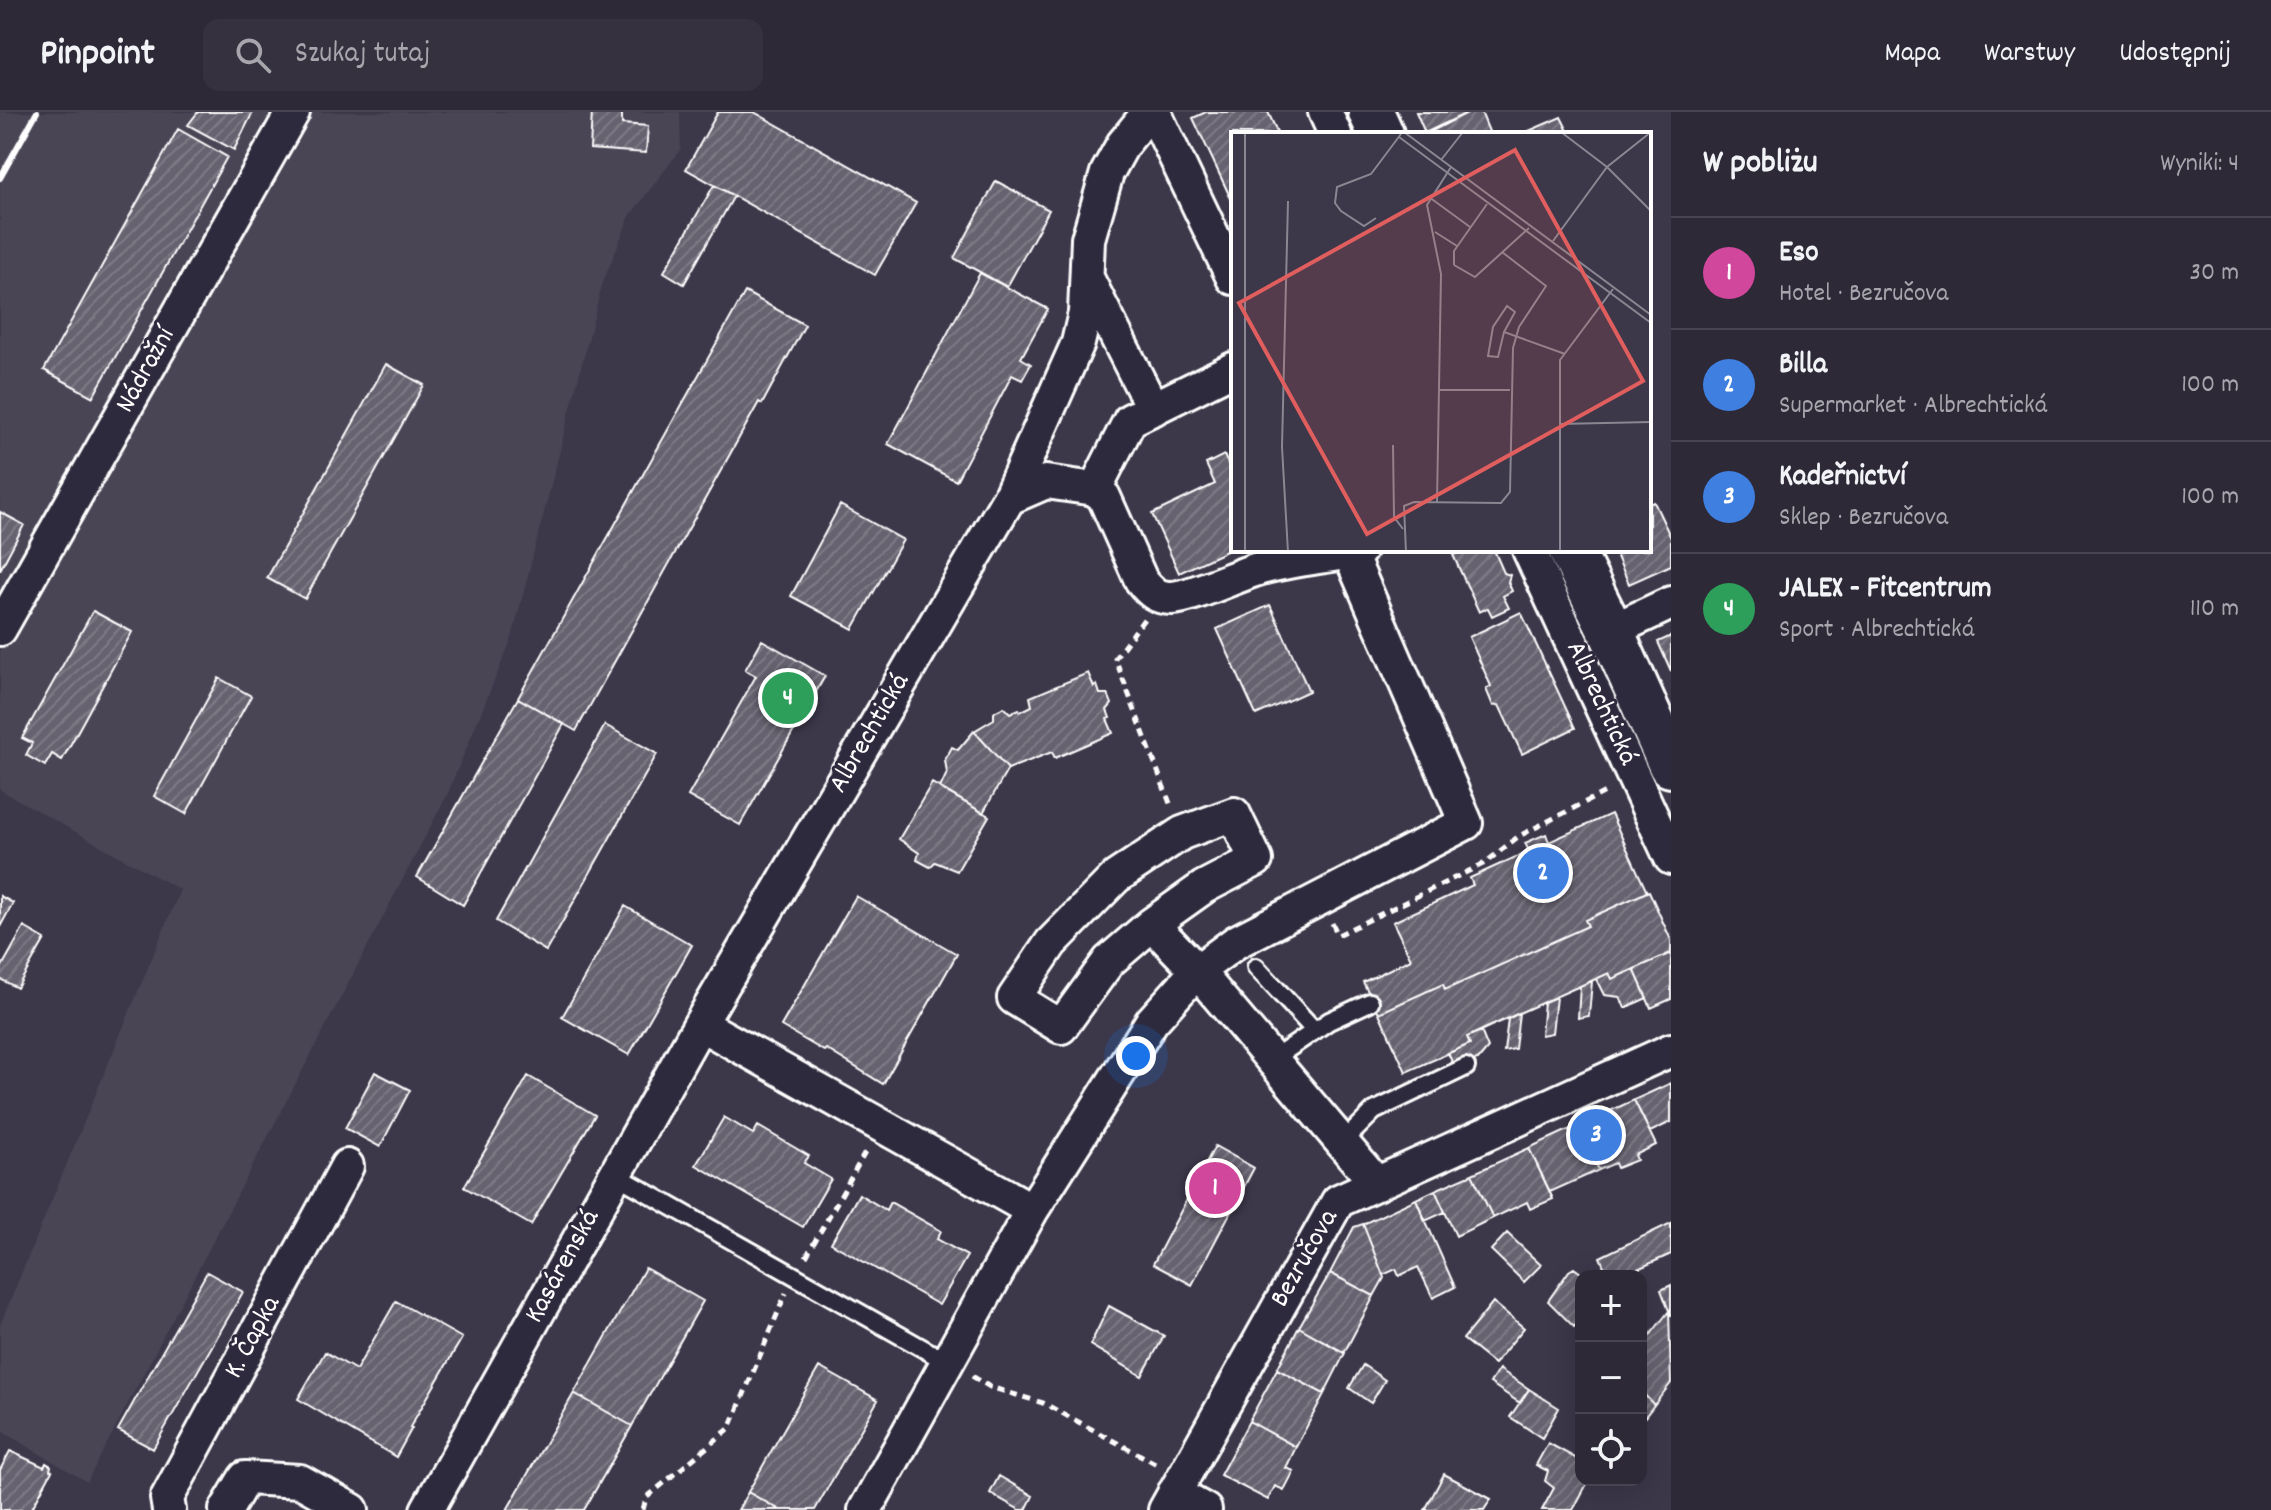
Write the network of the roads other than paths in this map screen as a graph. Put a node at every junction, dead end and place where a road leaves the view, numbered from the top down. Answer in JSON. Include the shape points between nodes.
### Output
{"nodes":[{"id":1,"x":293,"y":112,"type":"edge"},
{"id":2,"x":1151,"y":112,"type":"edge"},
{"id":3,"x":1325,"y":112,"type":"edge"},
{"id":4,"x":1371,"y":112,"type":"edge"},
{"id":5,"x":1334,"y":132,"type":"edge"},
{"id":6,"x":1380,"y":132,"type":"edge"},
{"id":7,"x":1231,"y":274,"type":"edge"},
{"id":8,"x":1087,"y":278,"type":"junction"},
{"id":9,"x":1231,"y":370,"type":"edge"},
{"id":10,"x":1153,"y":409,"type":"junction"},
{"id":11,"x":1095,"y":489,"type":"junction"},
{"id":12,"x":1009,"y":498,"type":"junction"},
{"id":13,"x":1348,"y":552,"type":"edge"},
{"id":14,"x":1355,"y":552,"type":"edge"},
{"id":15,"x":1530,"y":552,"type":"edge"},
{"id":16,"x":1572,"y":552,"type":"edge"},
{"id":17,"x":1671,"y":603,"type":"edge"},
{"id":18,"x":0,"y":629,"type":"edge"},
{"id":19,"x":1611,"y":631,"type":"junction"},
{"id":20,"x":1671,"y":765,"type":"edge"},
{"id":21,"x":1671,"y":858,"type":"edge"},
{"id":22,"x":1152,"y":924,"type":"junction"},
{"id":23,"x":1256,"y":967,"type":"dead end"},
{"id":24,"x":734,"y":970,"type":"joint"},
{"id":25,"x":1197,"y":971,"type":"junction"},
{"id":26,"x":1370,"y":1002,"type":"dead end"},
{"id":27,"x":700,"y":1024,"type":"junction"},
{"id":28,"x":1315,"y":1031,"type":"junction"},
{"id":29,"x":1671,"y":1050,"type":"edge"},
{"id":30,"x":1272,"y":1060,"type":"junction"},
{"id":31,"x":1466,"y":1067,"type":"dead end"},
{"id":32,"x":1342,"y":1143,"type":"junction"},
{"id":33,"x":347,"y":1166,"type":"dead end"},
{"id":34,"x":616,"y":1175,"type":"junction"},
{"id":35,"x":1377,"y":1184,"type":"junction"},
{"id":36,"x":1032,"y":1210,"type":"junction"},
{"id":37,"x":947,"y":1362,"type":"junction"},
{"id":38,"x":1174,"y":1494,"type":"edge"},
{"id":39,"x":169,"y":1510,"type":"edge"},
{"id":40,"x":226,"y":1510,"type":"edge"},
{"id":41,"x":352,"y":1510,"type":"edge"},
{"id":42,"x":427,"y":1510,"type":"edge"},
{"id":43,"x":865,"y":1510,"type":"edge"},
{"id":44,"x":1205,"y":1510,"type":"edge"}],
"edges":[{"from":1,"to":18,"type":"street","name":"Nádražní"},
{"from":2,"to":7,"type":"street","name":"Albrechtická"},
{"from":2,"to":8,"type":"street","name":"Albrechtická","via":[[1107,173],[1088,239]]},
{"from":3,"to":5,"type":"street"},
{"from":4,"to":6,"type":"main road"},
{"from":8,"to":10,"type":"street"},
{"from":8,"to":12,"type":"street","name":"Albrechtická","via":[[1078,343]]},
{"from":9,"to":10,"type":"street"},
{"from":10,"to":11,"type":"street","via":[[1130,420]]},
{"from":11,"to":12,"type":"street","via":[[1046,482]]},
{"from":11,"to":13,"type":"street","via":[[1104,497],[1141,580],[1160,597],[1176,598],[1290,561]]},
{"from":12,"to":24,"type":"street","name":"Albrechtická"},
{"from":14,"to":25,"type":"street","via":[[1466,823],[1236,942]]},
{"from":15,"to":21,"type":"street","name":"Albrechtická"},
{"from":16,"to":19,"type":"main road","name":"Albrechtická"},
{"from":17,"to":19,"type":"street"},
{"from":19,"to":20,"type":"main road","name":"Albrechtická"},
{"from":22,"to":22,"type":"street","via":[[1204,887],[1256,860],[1234,814],[1182,833],[1116,877],[1051,943],[1014,998],[1061,1027],[1109,961]]},
{"from":22,"to":25,"type":"street"},
{"from":23,"to":28,"type":"lane"},
{"from":24,"to":27,"type":"street","name":"Kasárenská"},
{"from":25,"to":30,"type":"street"},
{"from":25,"to":36,"type":"street","via":[[1152,1021]]},
{"from":26,"to":28,"type":"lane"},
{"from":27,"to":34,"type":"street","name":"Kasárenská"},
{"from":27,"to":36,"type":"street"},
{"from":28,"to":30,"type":"lane"},
{"from":29,"to":35,"type":"street","name":"Bezručova"},
{"from":30,"to":32,"type":"street"},
{"from":31,"to":32,"type":"lane","via":[[1374,1111]]},
{"from":32,"to":35,"type":"street"},
{"from":33,"to":39,"type":"street","name":"K. Čapka","via":[[167,1498]]},
{"from":34,"to":37,"type":"lane"},
{"from":34,"to":42,"type":"street","name":"Kasárenská"},
{"from":35,"to":38,"type":"street","name":"Bezručova","via":[[1338,1201]]},
{"from":36,"to":37,"type":"street"},
{"from":37,"to":43,"type":"street"},
{"from":38,"to":44,"type":"street"},
{"from":40,"to":41,"type":"street","via":[[245,1478],[300,1481]]}]}
